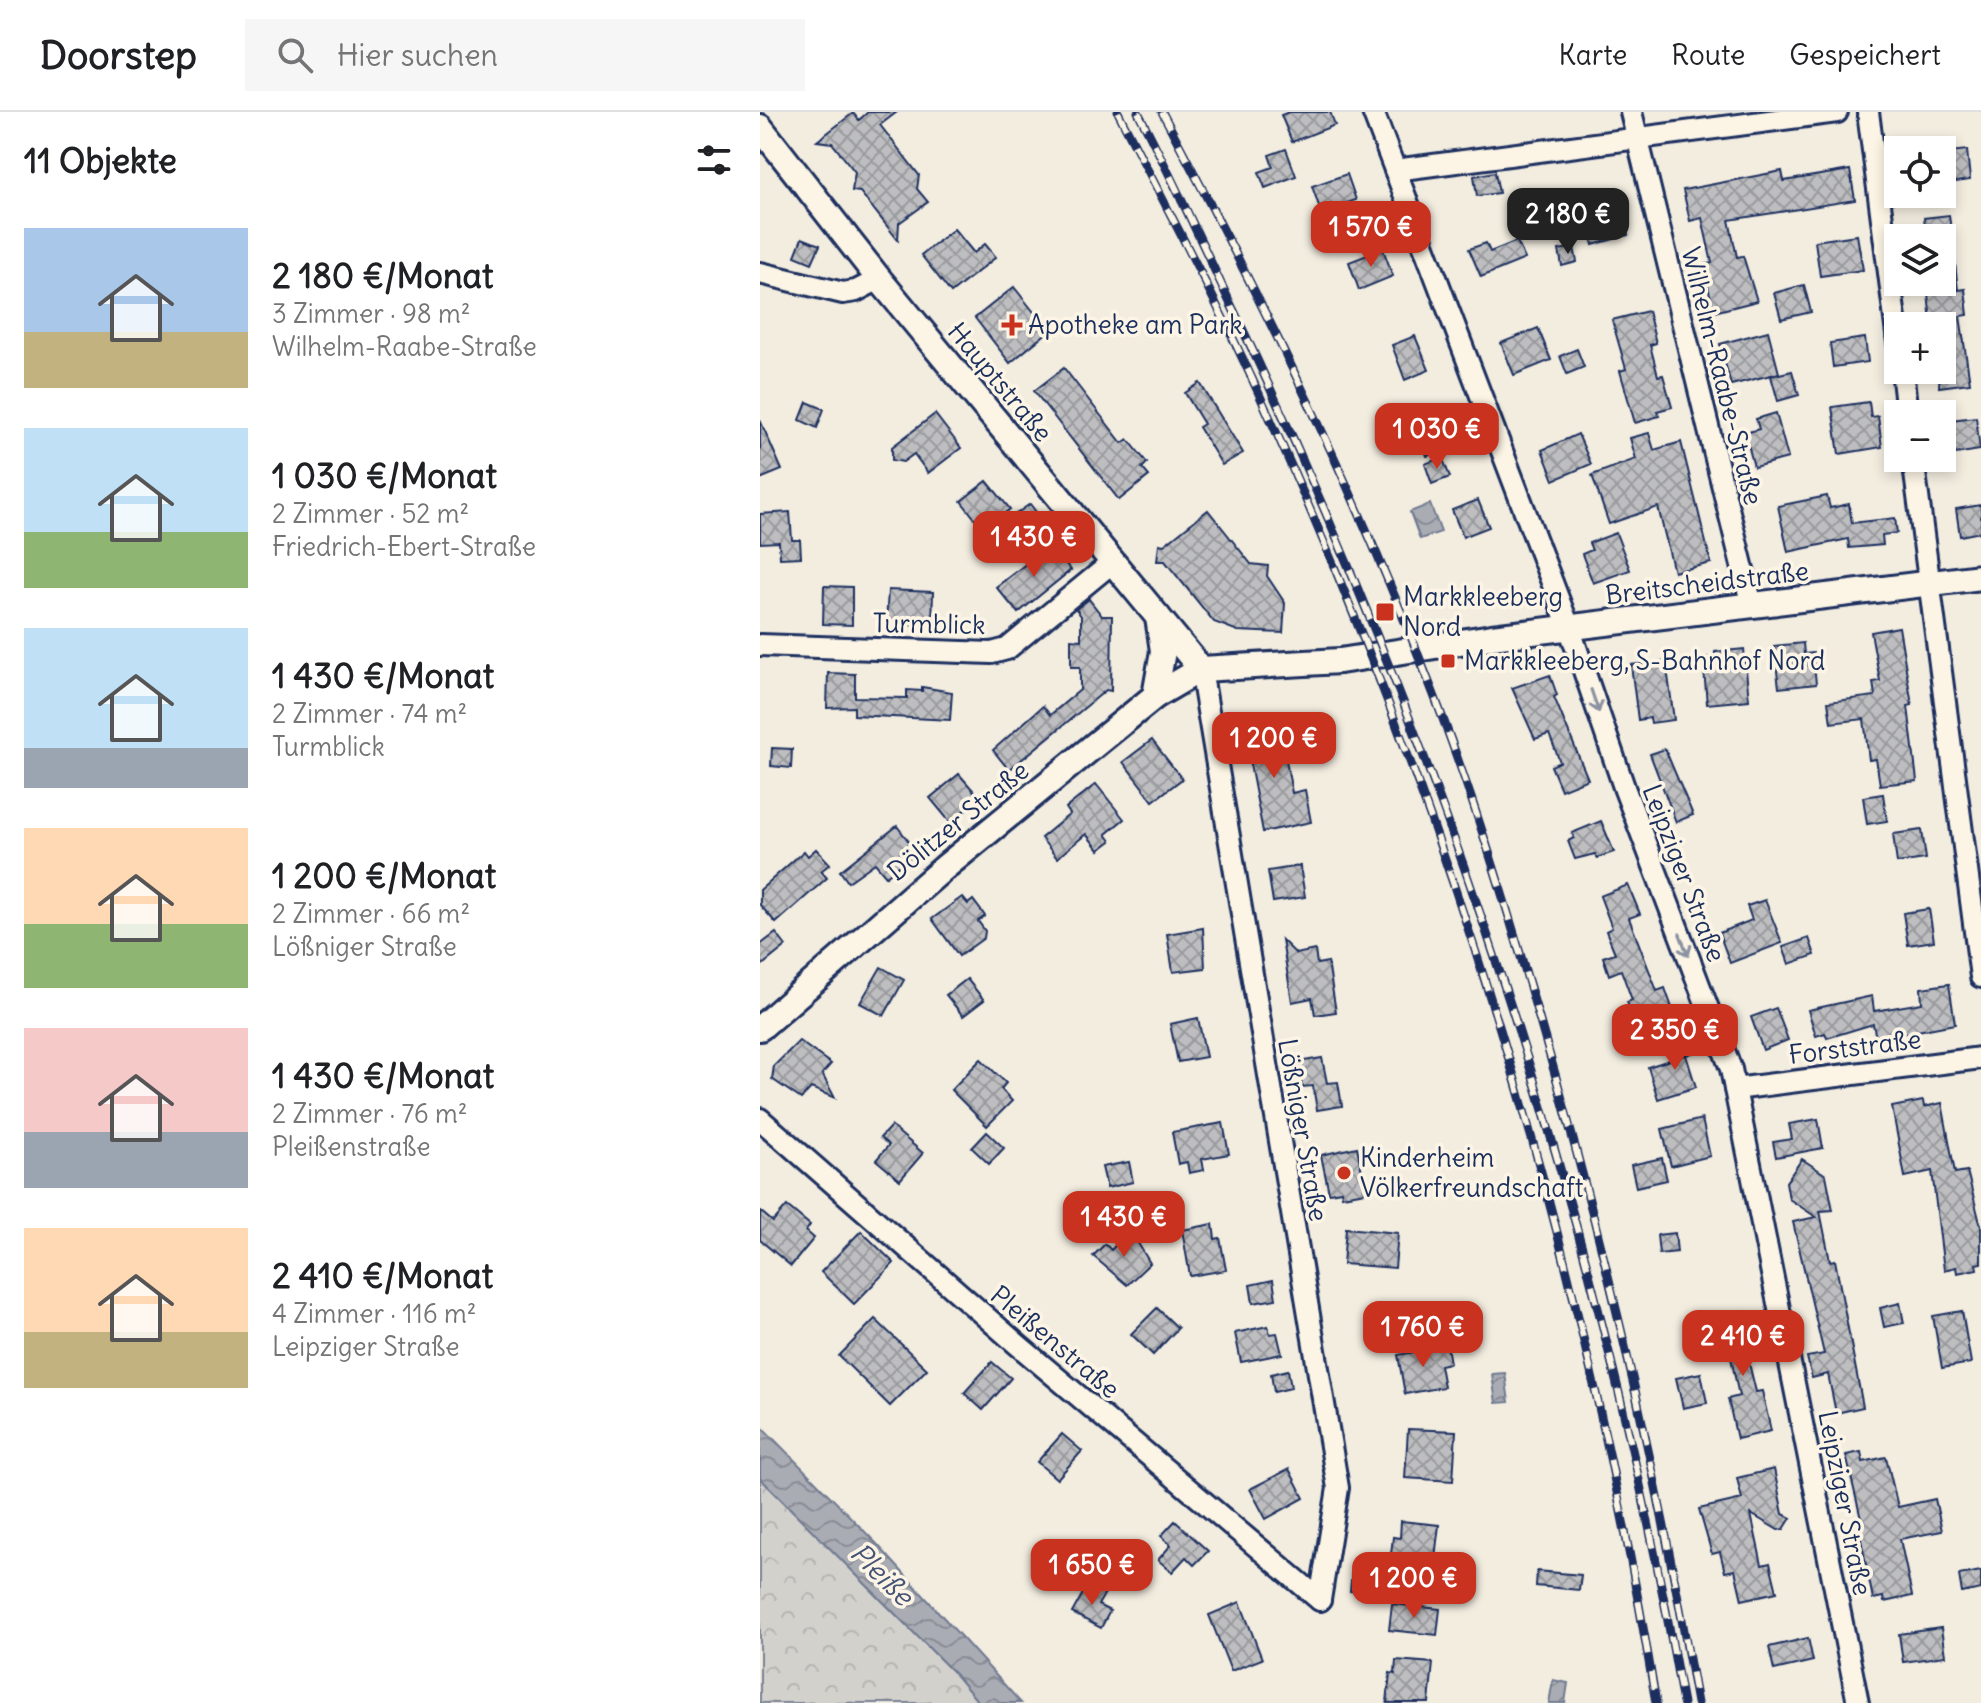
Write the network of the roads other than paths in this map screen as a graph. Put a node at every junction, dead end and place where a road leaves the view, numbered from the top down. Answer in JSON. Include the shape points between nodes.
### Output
{"nodes":[{"id":1,"x":1373,"y":112,"type":"edge"},
{"id":2,"x":1631,"y":112,"type":"edge"},
{"id":3,"x":1836,"y":112,"type":"edge"},
{"id":4,"x":1868,"y":112,"type":"edge"},
{"id":5,"x":760,"y":127,"type":"edge"},
{"id":6,"x":1637,"y":138,"type":"junction"},
{"id":7,"x":1395,"y":170,"type":"junction"},
{"id":8,"x":760,"y":273,"type":"edge"},
{"id":9,"x":879,"y":279,"type":"junction"},
{"id":10,"x":1894,"y":312,"type":"edge"},
{"id":11,"x":1915,"y":472,"type":"edge"},
{"id":12,"x":1114,"y":561,"type":"junction"},
{"id":13,"x":1981,"y":577,"type":"edge"},
{"id":14,"x":1930,"y":584,"type":"junction"},
{"id":15,"x":1752,"y":606,"type":"junction"},
{"id":16,"x":1156,"y":611,"type":"junction"},
{"id":17,"x":1569,"y":627,"type":"junction"},
{"id":18,"x":760,"y":645,"type":"edge"},
{"id":19,"x":1201,"y":669,"type":"junction"},
{"id":20,"x":1155,"y":696,"type":"junction"},
{"id":21,"x":1981,"y":977,"type":"edge"},
{"id":22,"x":760,"y":1028,"type":"edge"},
{"id":23,"x":1981,"y":1058,"type":"edge"},
{"id":24,"x":1735,"y":1089,"type":"junction"},
{"id":25,"x":760,"y":1119,"type":"edge"},
{"id":26,"x":1320,"y":1600,"type":"joint"},
{"id":27,"x":1858,"y":1703,"type":"edge"}],
"edges":[{"from":1,"to":7,"type":"street","name":"Leipziger Straße"},
{"from":2,"to":6,"type":"street","name":"Wilhelm-Raabe-Straße"},
{"from":3,"to":6,"type":"street"},
{"from":4,"to":10,"type":"street"},
{"from":5,"to":9,"type":"main road","name":"Hauptstraße"},
{"from":6,"to":7,"type":"street"},
{"from":6,"to":15,"type":"street","name":"Wilhelm-Raabe-Straße"},
{"from":7,"to":17,"type":"street","name":"Leipziger Straße"},
{"from":8,"to":9,"type":"street","via":[[843,293]]},
{"from":9,"to":12,"type":"main road","name":"Hauptstraße"},
{"from":11,"to":14,"type":"street"},
{"from":12,"to":16,"type":"main road","name":"Hauptstraße"},
{"from":12,"to":18,"type":"street","name":"Turmblick","via":[[1007,649],[992,653]]},
{"from":13,"to":14,"type":"main road","name":"Breitscheidstraße"},
{"from":14,"to":15,"type":"main road","name":"Breitscheidstraße"},
{"from":14,"to":21,"type":"street"},
{"from":15,"to":17,"type":"main road","name":"Breitscheidstraße"},
{"from":16,"to":19,"type":"main road","name":"Hauptstraße"},
{"from":16,"to":20,"type":"main road","via":[[1163,651]]},
{"from":17,"to":19,"type":"main road","name":"Breitscheidstraße","via":[[1340,661]]},
{"from":17,"to":24,"type":"street","name":"Leipziger Straße","one_way":true},
{"from":19,"to":20,"type":"main road","name":"Dölitzer Straße"},
{"from":19,"to":26,"type":"street","name":"Lößniger Straße","via":[[1338,1488]]},
{"from":20,"to":22,"type":"main road","name":"Dölitzer Straße","via":[[944,868]]},
{"from":23,"to":24,"type":"street","name":"Forststraße"},
{"from":24,"to":27,"type":"street","name":"Leipziger Straße"},
{"from":25,"to":26,"type":"street","name":"Pleißenstraße"}]}
